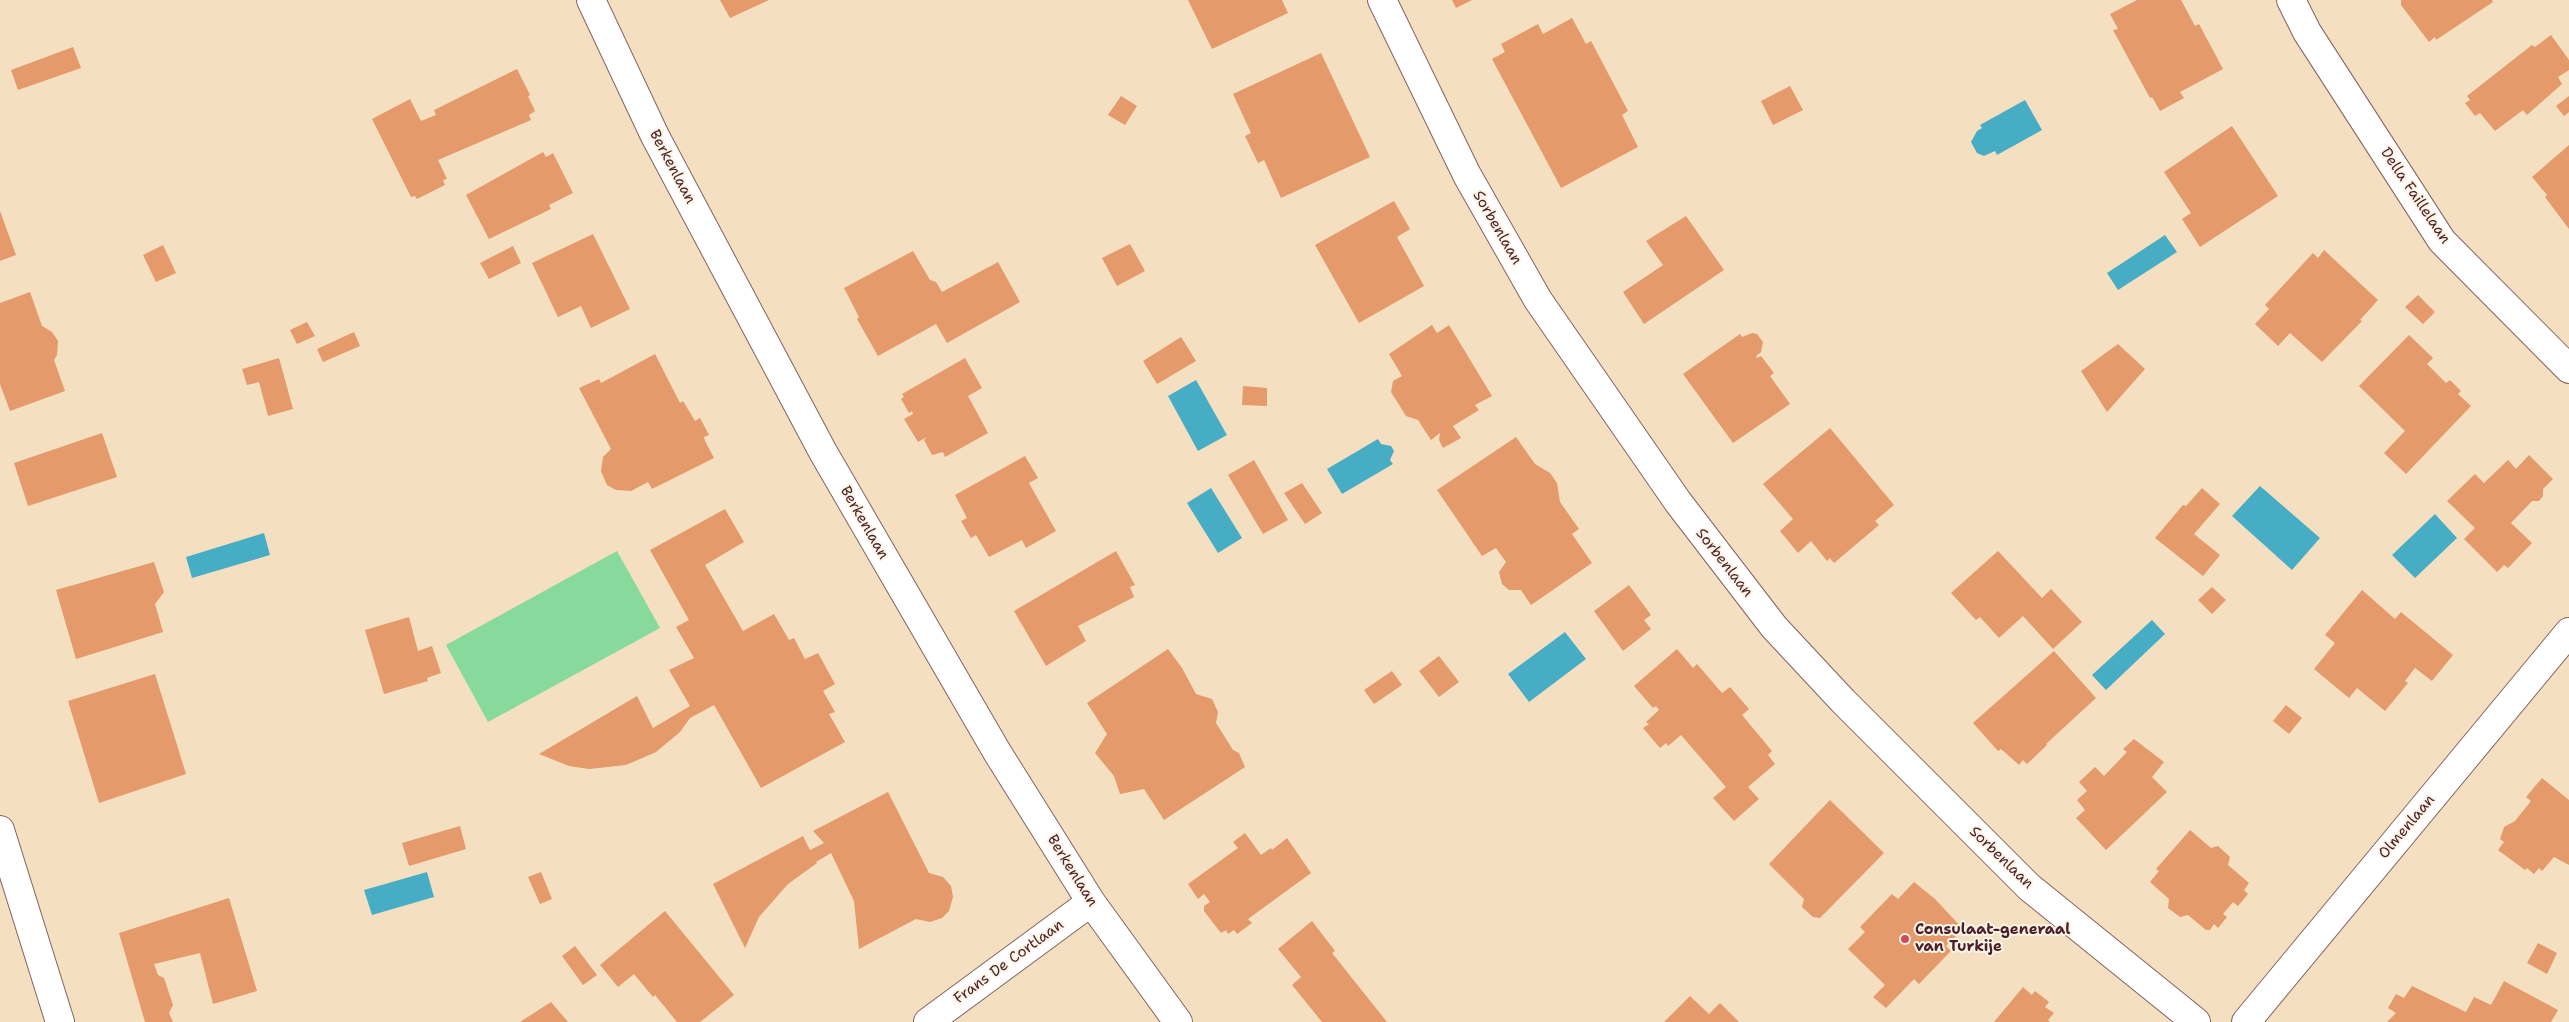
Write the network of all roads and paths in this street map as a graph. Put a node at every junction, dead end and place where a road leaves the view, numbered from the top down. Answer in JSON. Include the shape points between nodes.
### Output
{"nodes":[{"id":1,"x":591,"y":0,"type":"edge"},
{"id":2,"x":1382,"y":0,"type":"edge"},
{"id":3,"x":2290,"y":0,"type":"edge"},
{"id":4,"x":2569,"y":369,"type":"edge"},
{"id":5,"x":2569,"y":632,"type":"edge"},
{"id":6,"x":0,"y":830,"type":"edge"},
{"id":7,"x":1091,"y":902,"type":"junction"},
{"id":8,"x":60,"y":1022,"type":"edge"},
{"id":9,"x":928,"y":1022,"type":"edge"},
{"id":10,"x":1178,"y":1022,"type":"edge"},
{"id":11,"x":2196,"y":1022,"type":"edge"},
{"id":12,"x":2246,"y":1022,"type":"edge"}],
"edges":[{"from":1,"to":7,"type":"street","name":"Berkenlaan","via":[[655,136],[823,452],[997,752]]},
{"from":2,"to":11,"type":"street","name":"Sorbenlaan","via":[[1467,175],[1538,300],[1678,502],[1774,627],[1843,702],[2029,887]]},
{"from":3,"to":4,"type":"street","name":"Della Faillelaan","via":[[2442,241]]},
{"from":5,"to":12,"type":"street","name":"Olmenlaan"},
{"from":6,"to":8,"type":"street"},
{"from":7,"to":9,"type":"street","name":"Frans De Cortlaan"},
{"from":7,"to":10,"type":"street","name":"Berkenlaan"}]}
